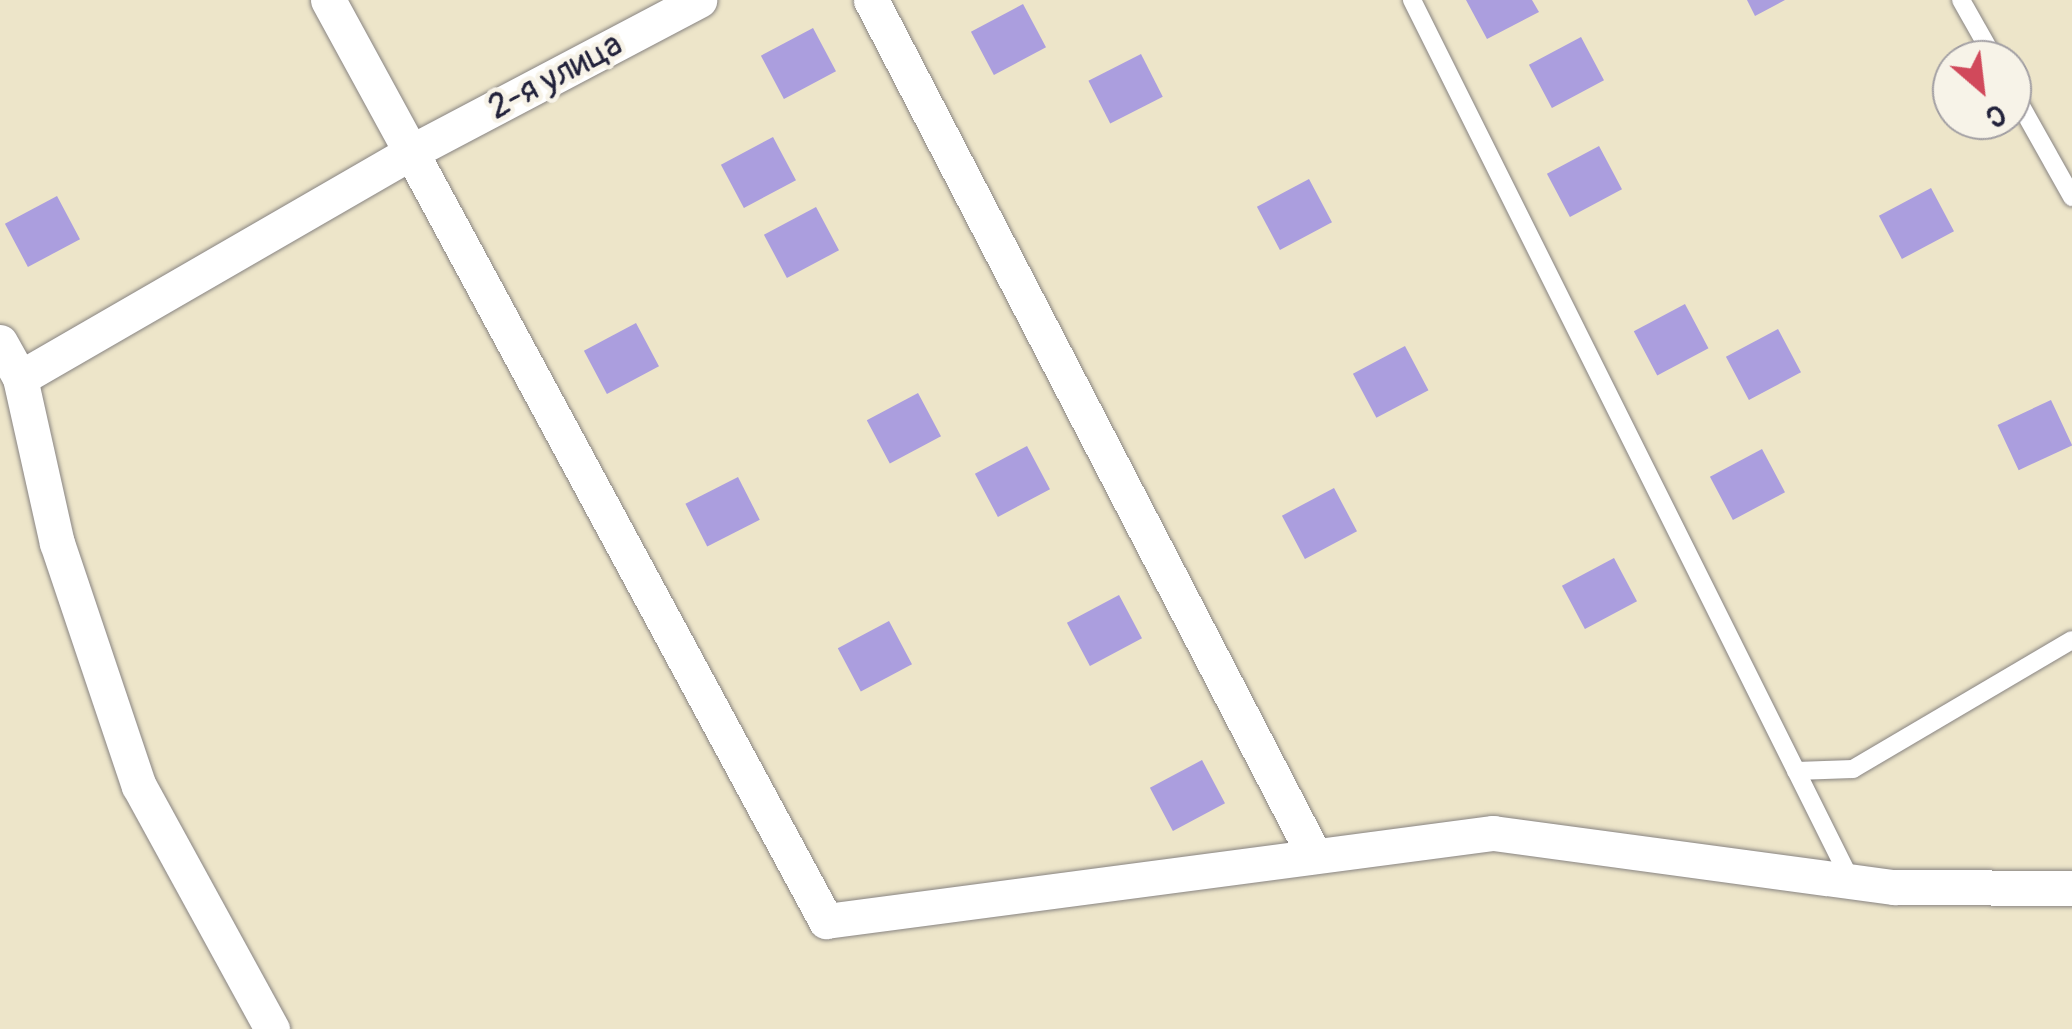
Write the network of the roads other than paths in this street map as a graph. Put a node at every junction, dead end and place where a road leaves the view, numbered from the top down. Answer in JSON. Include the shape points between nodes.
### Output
{"nodes":[{"id":1,"x":328,"y":0,"type":"edge"},
{"id":2,"x":699,"y":0,"type":"edge"},
{"id":3,"x":871,"y":0,"type":"edge"},
{"id":4,"x":1412,"y":0,"type":"edge"},
{"id":5,"x":1961,"y":0,"type":"edge"},
{"id":6,"x":1984,"y":40,"type":"edge"},
{"id":7,"x":2032,"y":126,"type":"edge"},
{"id":8,"x":411,"y":152,"type":"junction"},
{"id":9,"x":2072,"y":197,"type":"edge"},
{"id":10,"x":0,"y":342,"type":"edge"},
{"id":11,"x":20,"y":378,"type":"junction"},
{"id":12,"x":2072,"y":640,"type":"edge"},
{"id":13,"x":1796,"y":771,"type":"junction"},
{"id":14,"x":1314,"y":855,"type":"junction"},
{"id":15,"x":1851,"y":881,"type":"junction"},
{"id":16,"x":2072,"y":888,"type":"edge"},
{"id":17,"x":272,"y":1029,"type":"edge"}],
"edges":[{"from":1,"to":8,"type":"street"},
{"from":2,"to":8,"type":"street","name":"2-я улица"},
{"from":3,"to":14,"type":"street"},
{"from":4,"to":13,"type":"lane"},
{"from":5,"to":6,"type":"lane"},
{"from":7,"to":9,"type":"lane"},
{"from":8,"to":11,"type":"street","name":"2-я улица"},
{"from":8,"to":14,"type":"street","via":[[826,921]]},
{"from":10,"to":11,"type":"street"},
{"from":11,"to":17,"type":"street","via":[[57,543],[139,786]]},
{"from":12,"to":13,"type":"lane","via":[[1854,768]]},
{"from":13,"to":15,"type":"lane"},
{"from":14,"to":15,"type":"street","via":[[1493,833]]},
{"from":15,"to":16,"type":"street"}]}
